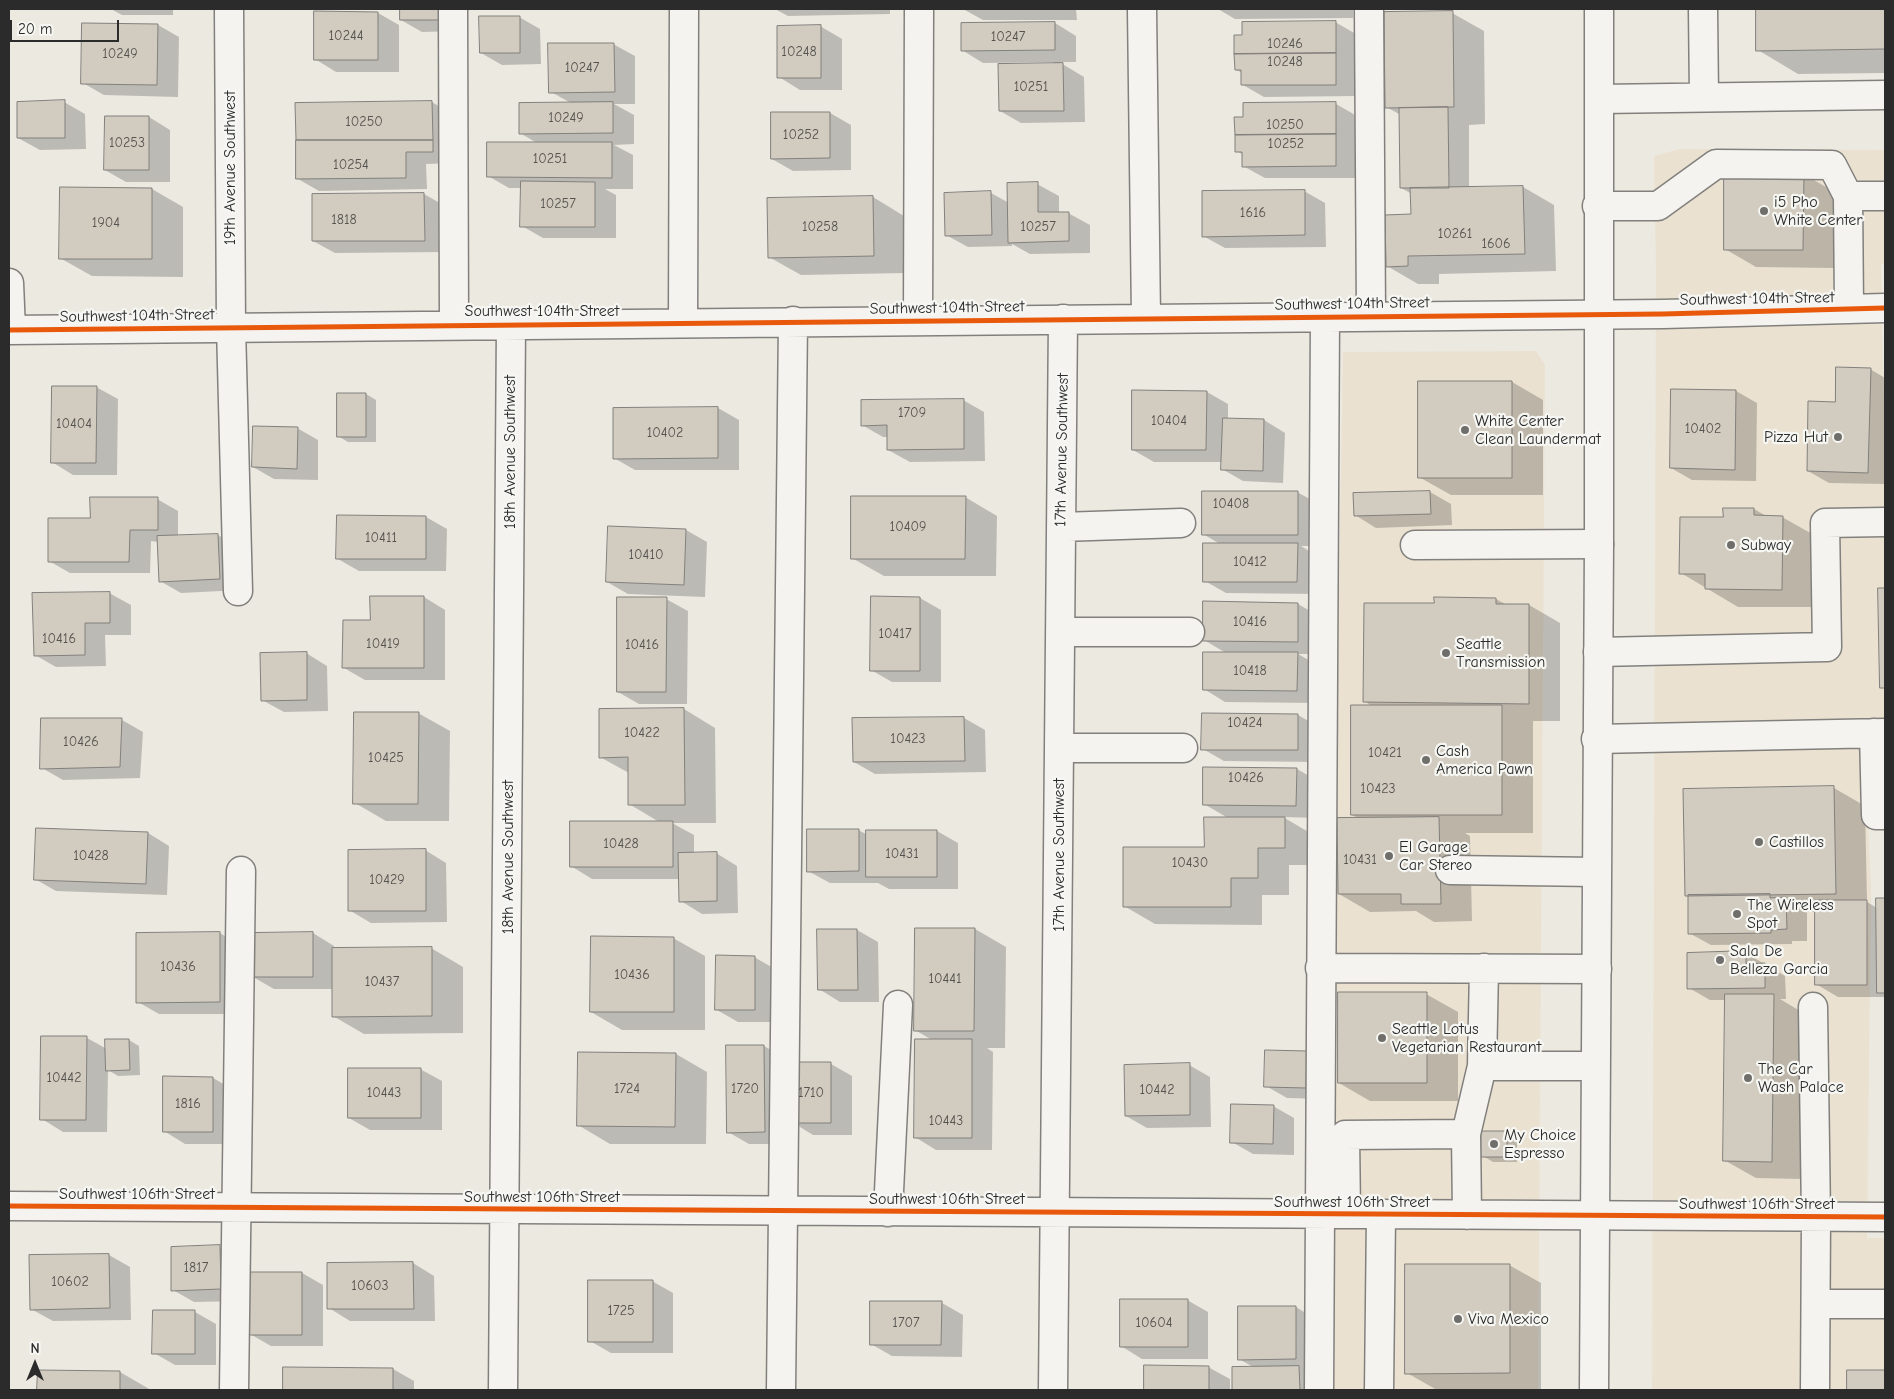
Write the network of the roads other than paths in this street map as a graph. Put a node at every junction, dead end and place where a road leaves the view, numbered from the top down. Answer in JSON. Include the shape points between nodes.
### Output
{"nodes":[{"id":1,"x":229,"y":9,"type":"edge"},
{"id":2,"x":452,"y":9,"type":"edge"},
{"id":3,"x":684,"y":9,"type":"edge"},
{"id":4,"x":919,"y":9,"type":"edge"},
{"id":5,"x":1142,"y":9,"type":"edge"},
{"id":6,"x":1368,"y":9,"type":"edge"},
{"id":7,"x":1598,"y":9,"type":"edge"},
{"id":8,"x":1703,"y":9,"type":"edge"},
{"id":9,"x":1885,"y":95,"type":"edge"},
{"id":10,"x":1704,"y":97,"type":"junction"},
{"id":11,"x":1600,"y":99,"type":"junction"},
{"id":12,"x":1848,"y":196,"type":"junction"},
{"id":13,"x":1885,"y":196,"type":"edge"},
{"id":14,"x":1597,"y":206,"type":"junction"},
{"id":15,"x":9,"y":282,"type":"edge"},
{"id":16,"x":1885,"y":308,"type":"edge"},
{"id":17,"x":1849,"y":309,"type":"junction"},
{"id":18,"x":1598,"y":313,"type":"junction"},
{"id":19,"x":1371,"y":316,"type":"junction"},
{"id":20,"x":1325,"y":317,"type":"junction"},
{"id":21,"x":1146,"y":318,"type":"junction"},
{"id":22,"x":1063,"y":319,"type":"junction"},
{"id":23,"x":918,"y":320,"type":"junction"},
{"id":24,"x":793,"y":322,"type":"junction"},
{"id":25,"x":683,"y":323,"type":"junction"},
{"id":26,"x":454,"y":324,"type":"junction"},
{"id":27,"x":511,"y":324,"type":"junction"},
{"id":28,"x":231,"y":327,"type":"junction"},
{"id":29,"x":10,"y":330,"type":"edge"},
{"id":30,"x":1885,"y":522,"type":"edge"},
{"id":31,"x":1181,"y":523,"type":"dead end"},
{"id":32,"x":1061,"y":527,"type":"junction"},
{"id":33,"x":1599,"y":544,"type":"junction"},
{"id":34,"x":1415,"y":545,"type":"dead end"},
{"id":35,"x":238,"y":591,"type":"dead end"},
{"id":36,"x":1060,"y":632,"type":"junction"},
{"id":37,"x":1190,"y":632,"type":"dead end"},
{"id":38,"x":1598,"y":652,"type":"junction"},
{"id":39,"x":1880,"y":733,"type":"edge"},
{"id":40,"x":1596,"y":740,"type":"junction"},
{"id":41,"x":1059,"y":748,"type":"junction"},
{"id":42,"x":1184,"y":748,"type":"dead end"},
{"id":43,"x":1885,"y":814,"type":"edge"},
{"id":44,"x":1450,"y":870,"type":"dead end"},
{"id":45,"x":241,"y":871,"type":"dead end"},
{"id":46,"x":1596,"y":872,"type":"junction"},
{"id":47,"x":1320,"y":968,"type":"junction"},
{"id":48,"x":1484,"y":968,"type":"junction"},
{"id":49,"x":1597,"y":969,"type":"junction"},
{"id":50,"x":898,"y":1005,"type":"dead end"},
{"id":51,"x":1813,"y":1008,"type":"dead end"},
{"id":52,"x":1482,"y":1066,"type":"junction"},
{"id":53,"x":1595,"y":1066,"type":"junction"},
{"id":54,"x":1466,"y":1134,"type":"junction"},
{"id":55,"x":9,"y":1206,"type":"edge"},
{"id":56,"x":237,"y":1207,"type":"junction"},
{"id":57,"x":505,"y":1209,"type":"junction"},
{"id":58,"x":782,"y":1211,"type":"junction"},
{"id":59,"x":888,"y":1212,"type":"junction"},
{"id":60,"x":1056,"y":1212,"type":"junction"},
{"id":61,"x":1318,"y":1214,"type":"junction"},
{"id":62,"x":1346,"y":1214,"type":"junction"},
{"id":63,"x":1381,"y":1215,"type":"junction"},
{"id":64,"x":1467,"y":1215,"type":"junction"},
{"id":65,"x":1594,"y":1216,"type":"junction"},
{"id":66,"x":1816,"y":1217,"type":"junction"},
{"id":67,"x":1885,"y":1218,"type":"edge"},
{"id":68,"x":1816,"y":1304,"type":"junction"},
{"id":69,"x":1885,"y":1304,"type":"edge"},
{"id":70,"x":234,"y":1390,"type":"edge"},
{"id":71,"x":503,"y":1390,"type":"edge"},
{"id":72,"x":781,"y":1390,"type":"edge"},
{"id":73,"x":1053,"y":1390,"type":"edge"},
{"id":74,"x":1319,"y":1390,"type":"edge"},
{"id":75,"x":1379,"y":1390,"type":"edge"},
{"id":76,"x":1594,"y":1390,"type":"edge"},
{"id":77,"x":1815,"y":1390,"type":"edge"}],
"edges":[{"from":1,"to":28,"type":"street","name":"19th Avenue Southwest"},
{"from":2,"to":26,"type":"street"},
{"from":3,"to":25,"type":"street"},
{"from":4,"to":23,"type":"street"},
{"from":5,"to":21,"type":"street"},
{"from":6,"to":19,"type":"street"},
{"from":7,"to":11,"type":"street"},
{"from":8,"to":10,"type":"street"},
{"from":9,"to":10,"type":"street"},
{"from":10,"to":11,"type":"street"},
{"from":11,"to":14,"type":"street"},
{"from":12,"to":13,"type":"street"},
{"from":12,"to":14,"type":"street","via":[[1832,165],[1716,164],[1658,206]]},
{"from":12,"to":17,"type":"street"},
{"from":14,"to":18,"type":"street"},
{"from":15,"to":29,"type":"street"},
{"from":16,"to":17,"type":"street","name":"Southwest 104th Street"},
{"from":17,"to":18,"type":"street","name":"Southwest 104th Street"},
{"from":18,"to":19,"type":"street","name":"Southwest 104th Street"},
{"from":18,"to":33,"type":"street"},
{"from":19,"to":20,"type":"street","name":"Southwest 104th Street"},
{"from":20,"to":21,"type":"street","name":"Southwest 104th Street"},
{"from":20,"to":47,"type":"street"},
{"from":21,"to":22,"type":"street","name":"Southwest 104th Street"},
{"from":22,"to":23,"type":"street","name":"Southwest 104th Street"},
{"from":22,"to":32,"type":"street","name":"17th Avenue Southwest"},
{"from":23,"to":24,"type":"street","name":"Southwest 104th Street"},
{"from":24,"to":25,"type":"street","name":"Southwest 104th Street"},
{"from":24,"to":58,"type":"street"},
{"from":25,"to":27,"type":"street","name":"Southwest 104th Street"},
{"from":26,"to":27,"type":"street","name":"Southwest 104th Street"},
{"from":26,"to":28,"type":"street","name":"Southwest 104th Street"},
{"from":27,"to":57,"type":"street","name":"18th Avenue Southwest"},
{"from":28,"to":29,"type":"street","name":"Southwest 104th Street"},
{"from":28,"to":35,"type":"street","name":"19th Avenue Southwest"},
{"from":30,"to":38,"type":"street","via":[[1825,523],[1827,647]]},
{"from":31,"to":32,"type":"street"},
{"from":32,"to":36,"type":"street","name":"17th Avenue Southwest"},
{"from":33,"to":34,"type":"street"},
{"from":33,"to":38,"type":"street"},
{"from":36,"to":37,"type":"street"},
{"from":36,"to":41,"type":"street","name":"17th Avenue Southwest"},
{"from":38,"to":40,"type":"street"},
{"from":39,"to":40,"type":"street"},
{"from":39,"to":43,"type":"street","via":[[1876,815]]},
{"from":40,"to":46,"type":"street"},
{"from":41,"to":42,"type":"street"},
{"from":41,"to":60,"type":"street","name":"17th Avenue Southwest"},
{"from":44,"to":46,"type":"street"},
{"from":45,"to":56,"type":"street"},
{"from":46,"to":49,"type":"street"},
{"from":47,"to":48,"type":"street"},
{"from":47,"to":61,"type":"street"},
{"from":48,"to":49,"type":"street"},
{"from":48,"to":52,"type":"street"},
{"from":49,"to":53,"type":"street"},
{"from":50,"to":59,"type":"street"},
{"from":51,"to":66,"type":"street"},
{"from":52,"to":53,"type":"street"},
{"from":52,"to":54,"type":"street"},
{"from":53,"to":65,"type":"street"},
{"from":54,"to":62,"type":"street","via":[[1346,1134]]},
{"from":54,"to":64,"type":"street"},
{"from":55,"to":56,"type":"street","name":"Southwest 106th Street"},
{"from":56,"to":57,"type":"street","name":"Southwest 106th Street"},
{"from":56,"to":70,"type":"street"},
{"from":57,"to":58,"type":"street","name":"Southwest 106th Street"},
{"from":57,"to":71,"type":"street","name":"18th Avenue Southwest"},
{"from":58,"to":59,"type":"street","name":"Southwest 106th Street"},
{"from":58,"to":72,"type":"street"},
{"from":59,"to":60,"type":"street","name":"Southwest 106th Street"},
{"from":60,"to":61,"type":"street","name":"Southwest 106th Street"},
{"from":60,"to":73,"type":"street","name":"17th Avenue Southwest"},
{"from":61,"to":62,"type":"street","name":"Southwest 106th Street"},
{"from":61,"to":74,"type":"street"},
{"from":62,"to":63,"type":"street","name":"Southwest 106th Street"},
{"from":63,"to":64,"type":"street","name":"Southwest 106th Street"},
{"from":63,"to":75,"type":"street"},
{"from":64,"to":65,"type":"street","name":"Southwest 106th Street"},
{"from":65,"to":66,"type":"street","name":"Southwest 106th Street"},
{"from":65,"to":76,"type":"street"},
{"from":66,"to":67,"type":"street","name":"Southwest 106th Street"},
{"from":66,"to":68,"type":"street"},
{"from":68,"to":69,"type":"street"},
{"from":68,"to":77,"type":"street"}]}
